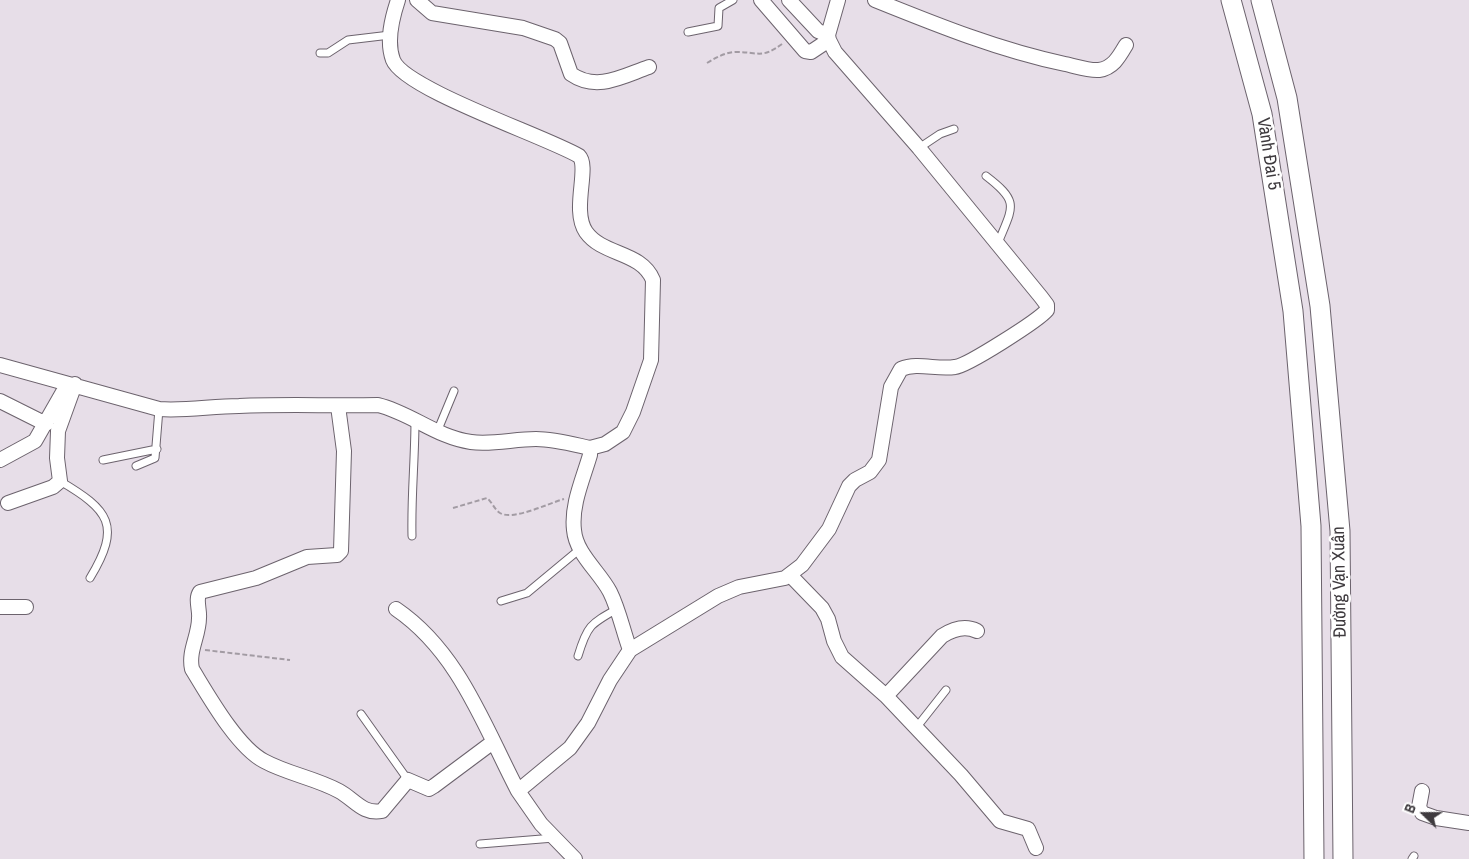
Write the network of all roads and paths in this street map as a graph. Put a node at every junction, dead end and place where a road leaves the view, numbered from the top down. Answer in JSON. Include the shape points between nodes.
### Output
{"nodes":[{"id":1,"x":398,"y":0,"type":"edge"},
{"id":2,"x":417,"y":0,"type":"edge"},
{"id":3,"x":733,"y":0,"type":"edge"},
{"id":4,"x":761,"y":0,"type":"edge"},
{"id":5,"x":789,"y":0,"type":"edge"},
{"id":6,"x":838,"y":0,"type":"edge"},
{"id":7,"x":875,"y":0,"type":"edge"},
{"id":8,"x":1231,"y":0,"type":"edge"},
{"id":9,"x":1261,"y":0,"type":"edge"},
{"id":10,"x":688,"y":32,"type":"dead end"},
{"id":11,"x":390,"y":35,"type":"junction"},
{"id":12,"x":792,"y":37,"type":"junction"},
{"id":13,"x":823,"y":43,"type":"junction"},
{"id":14,"x":1126,"y":45,"type":"dead end"},
{"id":15,"x":320,"y":53,"type":"dead end"},
{"id":16,"x":708,"y":63,"type":"dead end"},
{"id":17,"x":650,"y":67,"type":"dead end"},
{"id":18,"x":954,"y":129,"type":"dead end"},
{"id":19,"x":919,"y":148,"type":"junction"},
{"id":20,"x":986,"y":176,"type":"dead end"},
{"id":21,"x":998,"y":243,"type":"junction"},
{"id":22,"x":1320,"y":306,"type":"joint"},
{"id":23,"x":1292,"y":310,"type":"joint"},
{"id":24,"x":0,"y":366,"type":"edge"},
{"id":25,"x":71,"y":384,"type":"junction"},
{"id":26,"x":454,"y":391,"type":"dead end"},
{"id":27,"x":0,"y":401,"type":"edge"},
{"id":28,"x":338,"y":406,"type":"junction"},
{"id":29,"x":159,"y":410,"type":"junction"},
{"id":30,"x":415,"y":420,"type":"junction"},
{"id":31,"x":46,"y":424,"type":"junction"},
{"id":32,"x":437,"y":432,"type":"junction"},
{"id":33,"x":590,"y":448,"type":"junction"},
{"id":34,"x":157,"y":449,"type":"junction"},
{"id":35,"x":0,"y":460,"type":"edge"},
{"id":36,"x":103,"y":460,"type":"dead end"},
{"id":37,"x":136,"y":466,"type":"dead end"},
{"id":38,"x":60,"y":481,"type":"junction"},
{"id":39,"x":578,"y":494,"type":"junction"},
{"id":40,"x":8,"y":503,"type":"dead end"},
{"id":41,"x":453,"y":508,"type":"dead end"},
{"id":42,"x":412,"y":536,"type":"dead end"},
{"id":43,"x":580,"y":549,"type":"junction"},
{"id":44,"x":790,"y":575,"type":"junction"},
{"id":45,"x":90,"y":578,"type":"dead end"},
{"id":46,"x":501,"y":601,"type":"dead end"},
{"id":47,"x":0,"y":607,"type":"edge"},
{"id":48,"x":26,"y":607,"type":"dead end"},
{"id":49,"x":396,"y":609,"type":"dead end"},
{"id":50,"x":617,"y":609,"type":"junction"},
{"id":51,"x":977,"y":631,"type":"dead end"},
{"id":52,"x":193,"y":648,"type":"junction"},
{"id":53,"x":630,"y":650,"type":"junction"},
{"id":54,"x":578,"y":656,"type":"dead end"},
{"id":55,"x":290,"y":660,"type":"dead end"},
{"id":56,"x":946,"y":690,"type":"dead end"},
{"id":57,"x":886,"y":696,"type":"junction"},
{"id":58,"x":361,"y":714,"type":"dead end"},
{"id":59,"x":916,"y":728,"type":"junction"},
{"id":60,"x":493,"y":742,"type":"junction"},
{"id":61,"x":408,"y":780,"type":"junction"},
{"id":62,"x":518,"y":791,"type":"junction"},
{"id":63,"x":1422,"y":791,"type":"dead end"},
{"id":64,"x":1469,"y":823,"type":"edge"},
{"id":65,"x":554,"y":838,"type":"junction"},
{"id":66,"x":480,"y":844,"type":"dead end"},
{"id":67,"x":1036,"y":848,"type":"dead end"},
{"id":68,"x":575,"y":859,"type":"edge"},
{"id":69,"x":1314,"y":859,"type":"edge"},
{"id":70,"x":1343,"y":859,"type":"edge"}],
"edges":[{"from":1,"to":11,"type":"street"},
{"from":2,"to":17,"type":"street","via":[[432,13],[523,28],[555,39],[571,74],[583,81],[604,83]]},
{"from":3,"to":10,"type":"lane","via":[[719,8],[718,26]]},
{"from":4,"to":12,"type":"street"},
{"from":5,"to":13,"type":"street","via":[[818,31]]},
{"from":6,"to":13,"type":"street"},
{"from":7,"to":14,"type":"street","via":[[1027,56],[1098,70],[1110,67]]},
{"from":8,"to":23,"type":"main road","name":"Vành Đai 5","via":[[1262,114]]},
{"from":9,"to":22,"type":"main road","name":"Vành Đai 5","via":[[1287,98]]},
{"from":11,"to":15,"type":"lane","via":[[348,40],[328,53]]},
{"from":11,"to":33,"type":"street","via":[[393,60],[397,67],[414,79],[445,97],[579,156],[583,164],[578,205],[585,230],[598,243],[640,263],[654,280],[651,360],[646,377],[623,432],[605,444]]},
{"from":12,"to":13,"type":"street","via":[[805,51]]},
{"from":12,"to":16,"type":"path","via":[[760,55],[736,52]]},
{"from":13,"to":19,"type":"street"},
{"from":18,"to":19,"type":"lane"},
{"from":19,"to":21,"type":"street"},
{"from":20,"to":21,"type":"lane","via":[[1010,197],[1010,214]]},
{"from":21,"to":44,"type":"street","via":[[1047,305],[1042,316],[963,366],[901,369],[892,387],[884,443],[876,466],[849,486],[829,529],[815,550]]},
{"from":22,"to":70,"type":"main road","name":"Đường Vạn Xuân","via":[[1340,531]]},
{"from":23,"to":69,"type":"main road","name":"Đường Vạn Xuân","via":[[1311,526]]},
{"from":24,"to":25,"type":"street"},
{"from":25,"to":29,"type":"street"},
{"from":25,"to":31,"type":"street"},
{"from":25,"to":38,"type":"street","via":[[58,431]]},
{"from":26,"to":32,"type":"lane"},
{"from":27,"to":31,"type":"street"},
{"from":28,"to":29,"type":"street","via":[[258,405]]},
{"from":28,"to":30,"type":"street","via":[[378,405]]},
{"from":28,"to":52,"type":"street","via":[[344,451],[340,553],[307,557],[256,578],[200,592],[200,619]]},
{"from":29,"to":34,"type":"lane"},
{"from":30,"to":32,"type":"street"},
{"from":30,"to":42,"type":"lane"},
{"from":31,"to":35,"type":"street","via":[[30,446]]},
{"from":32,"to":33,"type":"street","via":[[472,442],[537,439]]},
{"from":33,"to":39,"type":"street"},
{"from":34,"to":36,"type":"lane"},
{"from":34,"to":37,"type":"lane","via":[[155,458]]},
{"from":38,"to":40,"type":"street","via":[[53,487]]},
{"from":38,"to":45,"type":"lane","via":[[89,500],[107,521],[106,543]]},
{"from":39,"to":41,"type":"path","via":[[506,516],[496,510],[487,498]]},
{"from":39,"to":43,"type":"street","via":[[573,528]]},
{"from":43,"to":46,"type":"lane","via":[[527,593]]},
{"from":43,"to":50,"type":"street","via":[[609,590]]},
{"from":44,"to":53,"type":"street","via":[[739,587],[718,596]]},
{"from":44,"to":57,"type":"street","via":[[822,608],[842,656]]},
{"from":47,"to":48,"type":"street"},
{"from":49,"to":60,"type":"street","via":[[416,622],[454,666]]},
{"from":50,"to":53,"type":"street"},
{"from":50,"to":54,"type":"lane","via":[[590,626]]},
{"from":51,"to":57,"type":"street","via":[[964,628],[942,636]]},
{"from":52,"to":55,"type":"path"},
{"from":52,"to":61,"type":"street","via":[[192,669],[200,682],[239,739],[264,761],[339,791],[356,804],[375,812],[382,811]]},
{"from":53,"to":62,"type":"street","via":[[570,748]]},
{"from":56,"to":59,"type":"lane"},
{"from":57,"to":59,"type":"street"},
{"from":58,"to":61,"type":"lane"},
{"from":59,"to":67,"type":"street","via":[[1000,821],[1028,829]]},
{"from":60,"to":61,"type":"street","via":[[431,788]]},
{"from":60,"to":62,"type":"street"},
{"from":62,"to":65,"type":"street"},
{"from":63,"to":64,"type":"street","via":[[1419,807],[1422,813]]},
{"from":65,"to":66,"type":"lane"},
{"from":65,"to":68,"type":"street"}]}
